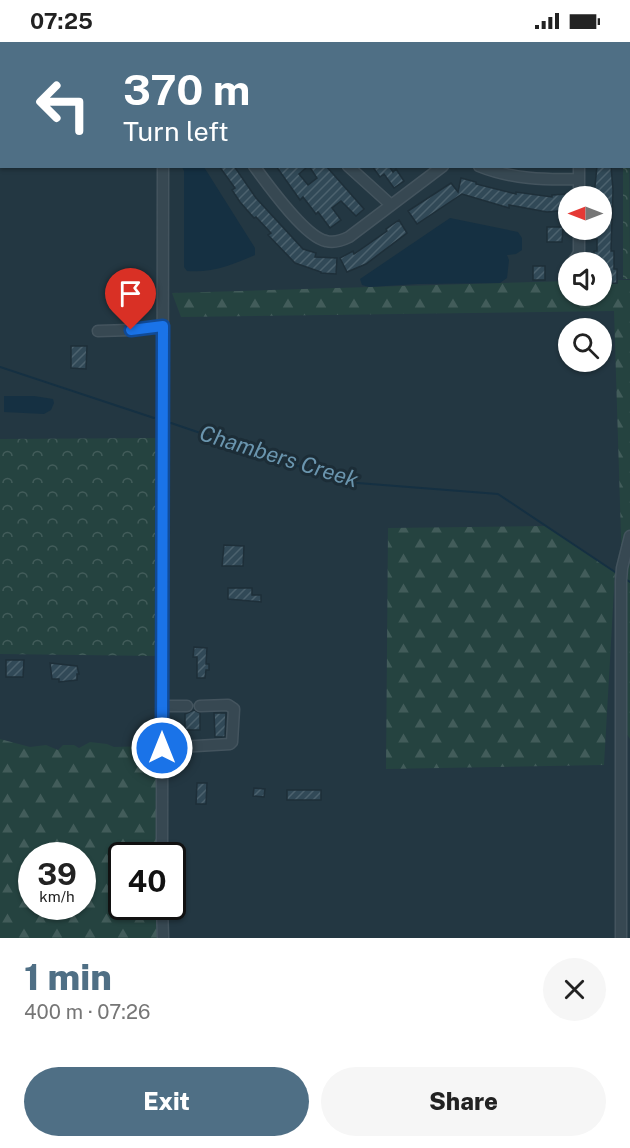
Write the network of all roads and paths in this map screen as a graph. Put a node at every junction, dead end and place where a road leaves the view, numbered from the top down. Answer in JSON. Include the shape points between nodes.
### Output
{"nodes":[{"id":1,"x":163,"y":168,"type":"edge"},
{"id":2,"x":256,"y":168,"type":"edge"},
{"id":3,"x":350,"y":168,"type":"edge"},
{"id":4,"x":439,"y":168,"type":"edge"},
{"id":5,"x":485,"y":168,"type":"edge"},
{"id":6,"x":579,"y":168,"type":"edge"},
{"id":7,"x":579,"y":179,"type":"junction"},
{"id":8,"x":579,"y":186,"type":"edge"},
{"id":9,"x":390,"y":204,"type":"junction"},
{"id":10,"x":163,"y":326,"type":"junction"},
{"id":11,"x":98,"y":331,"type":"dead end"},
{"id":12,"x":630,"y":536,"type":"edge"},
{"id":13,"x":162,"y":706,"type":"junction"},
{"id":14,"x":187,"y":706,"type":"dead end"},
{"id":15,"x":200,"y":706,"type":"dead end"},
{"id":16,"x":624,"y":732,"type":"edge"},
{"id":17,"x":162,"y":748,"type":"junction"},
{"id":18,"x":162,"y":842,"type":"edge"},
{"id":19,"x":162,"y":920,"type":"edge"},
{"id":20,"x":163,"y":938,"type":"edge"},
{"id":21,"x":621,"y":938,"type":"edge"}],
"edges":[{"from":1,"to":10,"type":"street"},
{"from":2,"to":9,"type":"street","via":[[295,217],[323,241],[349,237]]},
{"from":3,"to":9,"type":"street"},
{"from":4,"to":9,"type":"street"},
{"from":5,"to":7,"type":"street","via":[[531,179]]},
{"from":6,"to":7,"type":"street"},
{"from":7,"to":8,"type":"street"},
{"from":10,"to":11,"type":"street"},
{"from":10,"to":13,"type":"street"},
{"from":12,"to":16,"type":"street","via":[[621,581]]},
{"from":13,"to":14,"type":"street"},
{"from":13,"to":17,"type":"street"},
{"from":15,"to":17,"type":"street","via":[[228,705],[234,709],[232,742]]},
{"from":16,"to":21,"type":"street"},
{"from":17,"to":18,"type":"street"},
{"from":19,"to":20,"type":"street"}]}
